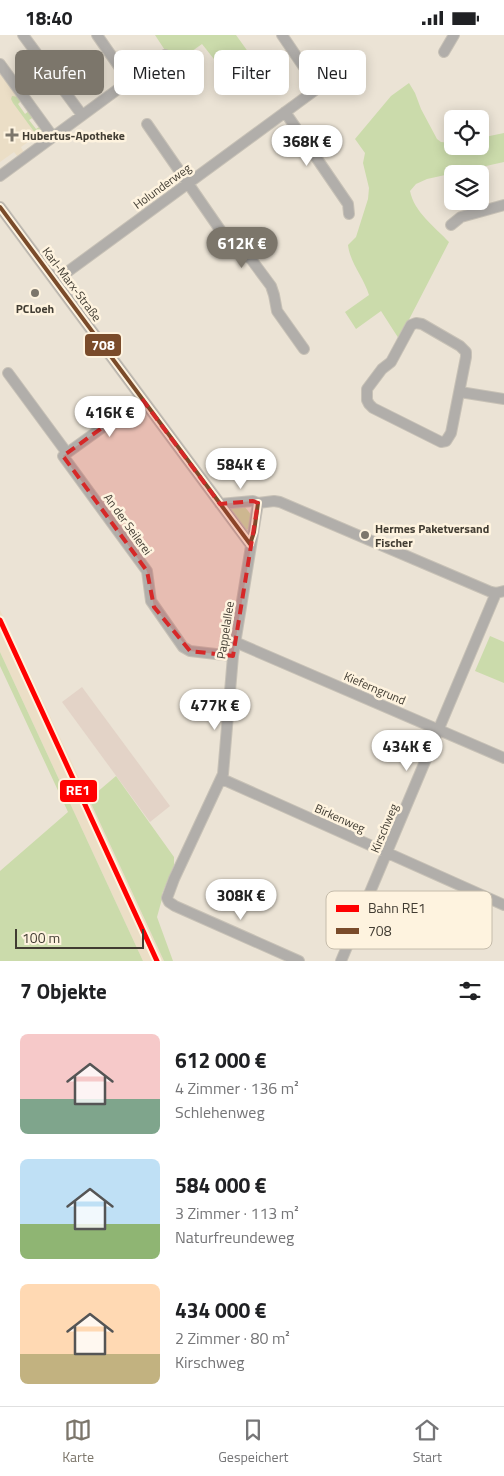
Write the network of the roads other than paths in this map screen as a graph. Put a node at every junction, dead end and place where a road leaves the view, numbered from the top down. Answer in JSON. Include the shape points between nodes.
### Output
{"nodes":[{"id":1,"x":23,"y":35,"type":"edge"},
{"id":2,"x":97,"y":35,"type":"edge"},
{"id":3,"x":282,"y":35,"type":"edge"},
{"id":4,"x":454,"y":35,"type":"edge"},
{"id":5,"x":444,"y":52,"type":"dead end"},
{"id":6,"x":114,"y":59,"type":"edge"},
{"id":7,"x":0,"y":64,"type":"edge"},
{"id":8,"x":114,"y":92,"type":"edge"},
{"id":9,"x":285,"y":112,"type":"junction"},
{"id":10,"x":82,"y":115,"type":"junction"},
{"id":11,"x":147,"y":124,"type":"dead end"},
{"id":12,"x":53,"y":137,"type":"junction"},
{"id":13,"x":0,"y":176,"type":"edge"},
{"id":14,"x":188,"y":183,"type":"junction"},
{"id":15,"x":504,"y":205,"type":"edge"},
{"id":16,"x":0,"y":207,"type":"edge"},
{"id":17,"x":349,"y":214,"type":"dead end"},
{"id":18,"x":451,"y":225,"type":"dead end"},
{"id":19,"x":55,"y":281,"type":"junction"},
{"id":20,"x":304,"y":349,"type":"dead end"},
{"id":21,"x":8,"y":373,"type":"dead end"},
{"id":22,"x":460,"y":392,"type":"junction"},
{"id":23,"x":142,"y":399,"type":"junction"},
{"id":24,"x":504,"y":399,"type":"edge"},
{"id":25,"x":67,"y":453,"type":"junction"},
{"id":26,"x":258,"y":503,"type":"junction"},
{"id":27,"x":220,"y":504,"type":"junction"},
{"id":28,"x":250,"y":544,"type":"junction"},
{"id":29,"x":500,"y":592,"type":"edge"},
{"id":30,"x":235,"y":642,"type":"junction"},
{"id":31,"x":233,"y":656,"type":"junction"},
{"id":32,"x":439,"y":730,"type":"junction"},
{"id":33,"x":504,"y":758,"type":"edge"},
{"id":34,"x":222,"y":779,"type":"junction"},
{"id":35,"x":387,"y":853,"type":"junction"},
{"id":36,"x":371,"y":891,"type":"edge"},
{"id":37,"x":472,"y":891,"type":"edge"},
{"id":38,"x":492,"y":900,"type":"edge"},
{"id":39,"x":504,"y":905,"type":"edge"},
{"id":40,"x":346,"y":949,"type":"edge"},
{"id":41,"x":299,"y":961,"type":"edge"},
{"id":42,"x":341,"y":961,"type":"edge"}],
"edges":[{"from":1,"to":10,"type":"street"},
{"from":2,"to":6,"type":"street"},
{"from":3,"to":9,"type":"street","name":"Holunderweg","via":[[318,88]]},
{"from":4,"to":5,"type":"street"},
{"from":7,"to":12,"type":"street"},
{"from":8,"to":10,"type":"street"},
{"from":9,"to":14,"type":"street","name":"Holunderweg"},
{"from":9,"to":17,"type":"street","via":[[348,204]]},
{"from":10,"to":12,"type":"street"},
{"from":11,"to":14,"type":"street"},
{"from":12,"to":13,"type":"street"},
{"from":14,"to":19,"type":"street","name":"Holunderweg"},
{"from":14,"to":20,"type":"street","via":[[232,247],[251,259],[271,286],[277,311]]},
{"from":15,"to":18,"type":"street","via":[[474,212]]},
{"from":16,"to":19,"type":"street","name":"Karl-Marx-Straße"},
{"from":19,"to":23,"type":"street","name":"Karl-Marx-Straße"},
{"from":21,"to":25,"type":"street","name":"An der Seilerei"},
{"from":22,"to":22,"type":"street","via":[[451,433],[446,441],[441,442],[373,408],[368,404],[366,394],[382,369],[391,362],[411,325],[416,323],[464,349],[466,357]]},
{"from":22,"to":24,"type":"street"},
{"from":23,"to":25,"type":"street"},
{"from":23,"to":27,"type":"street","name":"Karl-Marx-Straße"},
{"from":25,"to":31,"type":"street","name":"An der Seilerei","via":[[63,456],[147,571],[151,601],[183,647],[190,651]]},
{"from":26,"to":27,"type":"street"},
{"from":26,"to":28,"type":"street","name":"Pappelallee"},
{"from":26,"to":29,"type":"street","via":[[274,501],[287,505]]},
{"from":27,"to":28,"type":"street","name":"Karl-Marx-Straße"},
{"from":28,"to":30,"type":"street","name":"Pappelallee"},
{"from":29,"to":32,"type":"street","name":"Kirschweg"},
{"from":30,"to":31,"type":"street","name":"Pappelallee"},
{"from":30,"to":32,"type":"street","name":"Kieferngrund"},
{"from":31,"to":34,"type":"street","name":"Pappelallee"},
{"from":32,"to":33,"type":"street","name":"Kieferngrund"},
{"from":32,"to":35,"type":"street","name":"Kirschweg"},
{"from":34,"to":35,"type":"street","name":"Birkenweg"},
{"from":34,"to":41,"type":"street","name":"Pappelallee","via":[[168,900]]},
{"from":35,"to":36,"type":"street","name":"Kirschweg"},
{"from":35,"to":37,"type":"street","name":"Birkenweg"},
{"from":38,"to":39,"type":"street","name":"Birkenweg"},
{"from":40,"to":42,"type":"street","name":"Kirschweg"}]}
